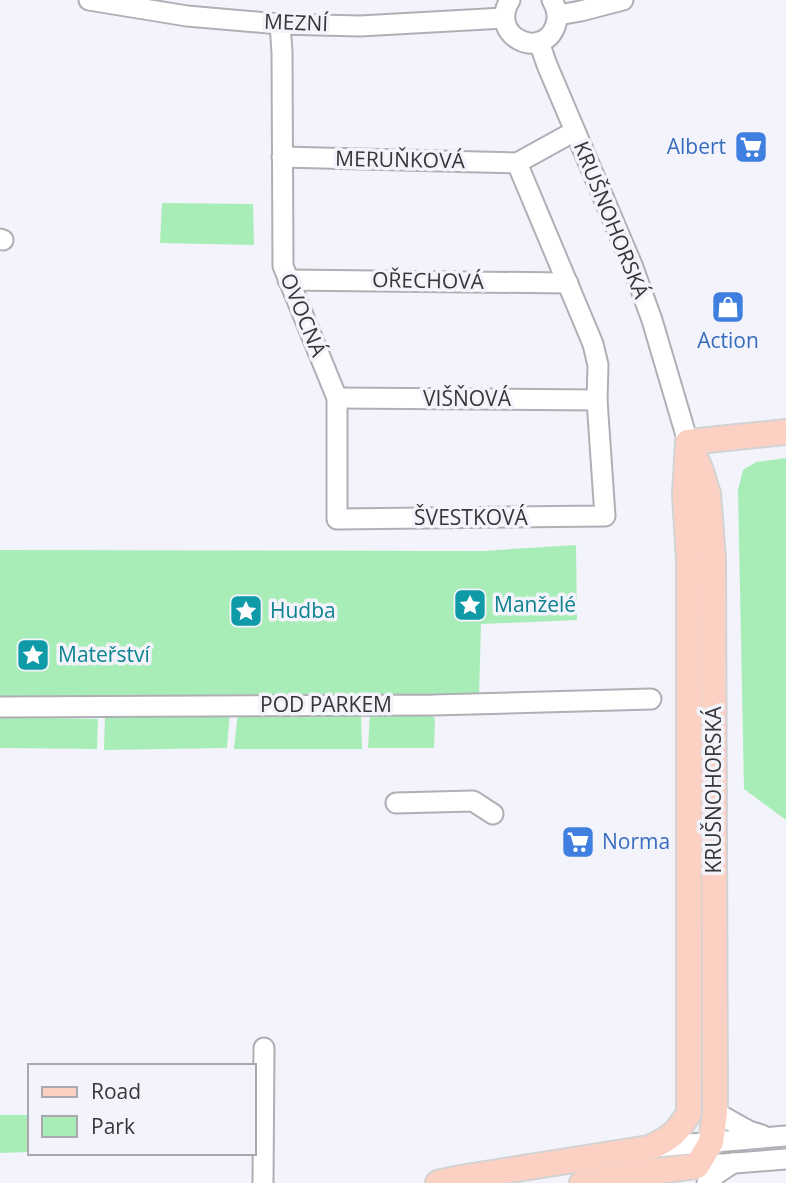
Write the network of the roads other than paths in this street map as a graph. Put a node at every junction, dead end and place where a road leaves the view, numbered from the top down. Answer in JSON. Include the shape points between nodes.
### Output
{"nodes":[{"id":1,"x":89,"y":0,"type":"edge"},
{"id":2,"x":622,"y":0,"type":"edge"},
{"id":3,"x":555,"y":7,"type":"edge"},
{"id":4,"x":507,"y":9,"type":"edge"},
{"id":5,"x":280,"y":23,"type":"junction"},
{"id":6,"x":539,"y":42,"type":"junction"},
{"id":7,"x":575,"y":131,"type":"junction"},
{"id":8,"x":282,"y":157,"type":"junction"},
{"id":9,"x":517,"y":163,"type":"junction"},
{"id":10,"x":288,"y":280,"type":"junction"},
{"id":11,"x":568,"y":283,"type":"junction"},
{"id":12,"x":337,"y":398,"type":"junction"},
{"id":13,"x":597,"y":400,"type":"junction"},
{"id":14,"x":786,"y":432,"type":"edge"},
{"id":15,"x":688,"y":442,"type":"junction"},
{"id":16,"x":337,"y":519,"type":"joint"},
{"id":17,"x":651,"y":699,"type":"dead end"},
{"id":18,"x":0,"y":707,"type":"edge"},
{"id":19,"x":396,"y":803,"type":"dead end"},
{"id":20,"x":493,"y":814,"type":"dead end"},
{"id":21,"x":264,"y":1048,"type":"dead end"},
{"id":22,"x":715,"y":1112,"type":"junction"},
{"id":23,"x":690,"y":1113,"type":"junction"},
{"id":24,"x":778,"y":1137,"type":"edge"},
{"id":25,"x":786,"y":1159,"type":"edge"},
{"id":26,"x":700,"y":1160,"type":"edge"},
{"id":27,"x":656,"y":1168,"type":"edge"},
{"id":28,"x":263,"y":1183,"type":"edge"},
{"id":29,"x":438,"y":1183,"type":"edge"},
{"id":30,"x":582,"y":1183,"type":"edge"}],
"edges":[{"from":1,"to":5,"type":"street","name":"MEZNÍ","via":[[187,16]]},
{"from":2,"to":3,"type":"street","via":[[581,11]]},
{"from":3,"to":6,"type":"street","via":[[554,29]]},
{"from":4,"to":5,"type":"street","name":"MEZNÍ","via":[[360,26]]},
{"from":4,"to":6,"type":"street","via":[[509,32],[522,41]]},
{"from":5,"to":8,"type":"street","name":"OVOCNÁ"},
{"from":6,"to":7,"type":"street","name":"KRUŠNOHORSKÁ"},
{"from":7,"to":9,"type":"street"},
{"from":7,"to":15,"type":"street","name":"KRUŠNOHORSKÁ","via":[[648,309]]},
{"from":8,"to":9,"type":"street","name":"MERUŇKOVÁ"},
{"from":8,"to":10,"type":"street","name":"OVOCNÁ","via":[[283,266]]},
{"from":9,"to":11,"type":"street"},
{"from":10,"to":11,"type":"street","name":"OŘECHOVÁ"},
{"from":10,"to":12,"type":"street","name":"OVOCNÁ"},
{"from":11,"to":13,"type":"street","via":[[593,344]]},
{"from":12,"to":13,"type":"street","name":"VIŠŇOVÁ"},
{"from":12,"to":16,"type":"street","name":"OVOCNÁ"},
{"from":13,"to":16,"type":"street","name":"ŠVESTKOVÁ","via":[[605,516]]},
{"from":14,"to":15,"type":"main road"},
{"from":15,"to":22,"type":"main road","name":"KRUŠNOHORSKÁ","via":[[708,494],[713,558]]},
{"from":15,"to":23,"type":"main road","name":"KRUŠNOHORSKÁ"},
{"from":17,"to":18,"type":"street","name":"POD PARKEM"},
{"from":19,"to":20,"type":"street","via":[[473,801]]},
{"from":21,"to":28,"type":"street"},
{"from":22,"to":24,"type":"street","via":[[749,1131]]},
{"from":22,"to":26,"type":"main road","name":"KRUŠNOHORSKÁ"},
{"from":23,"to":26,"type":"street","name":"KRUŠNOHORSKÁ"},
{"from":23,"to":27,"type":"main road","via":[[666,1141]]},
{"from":24,"to":26,"type":"street"},
{"from":25,"to":26,"type":"street"},
{"from":26,"to":27,"type":"main road"},
{"from":27,"to":29,"type":"main road"},
{"from":27,"to":30,"type":"main road"}]}
